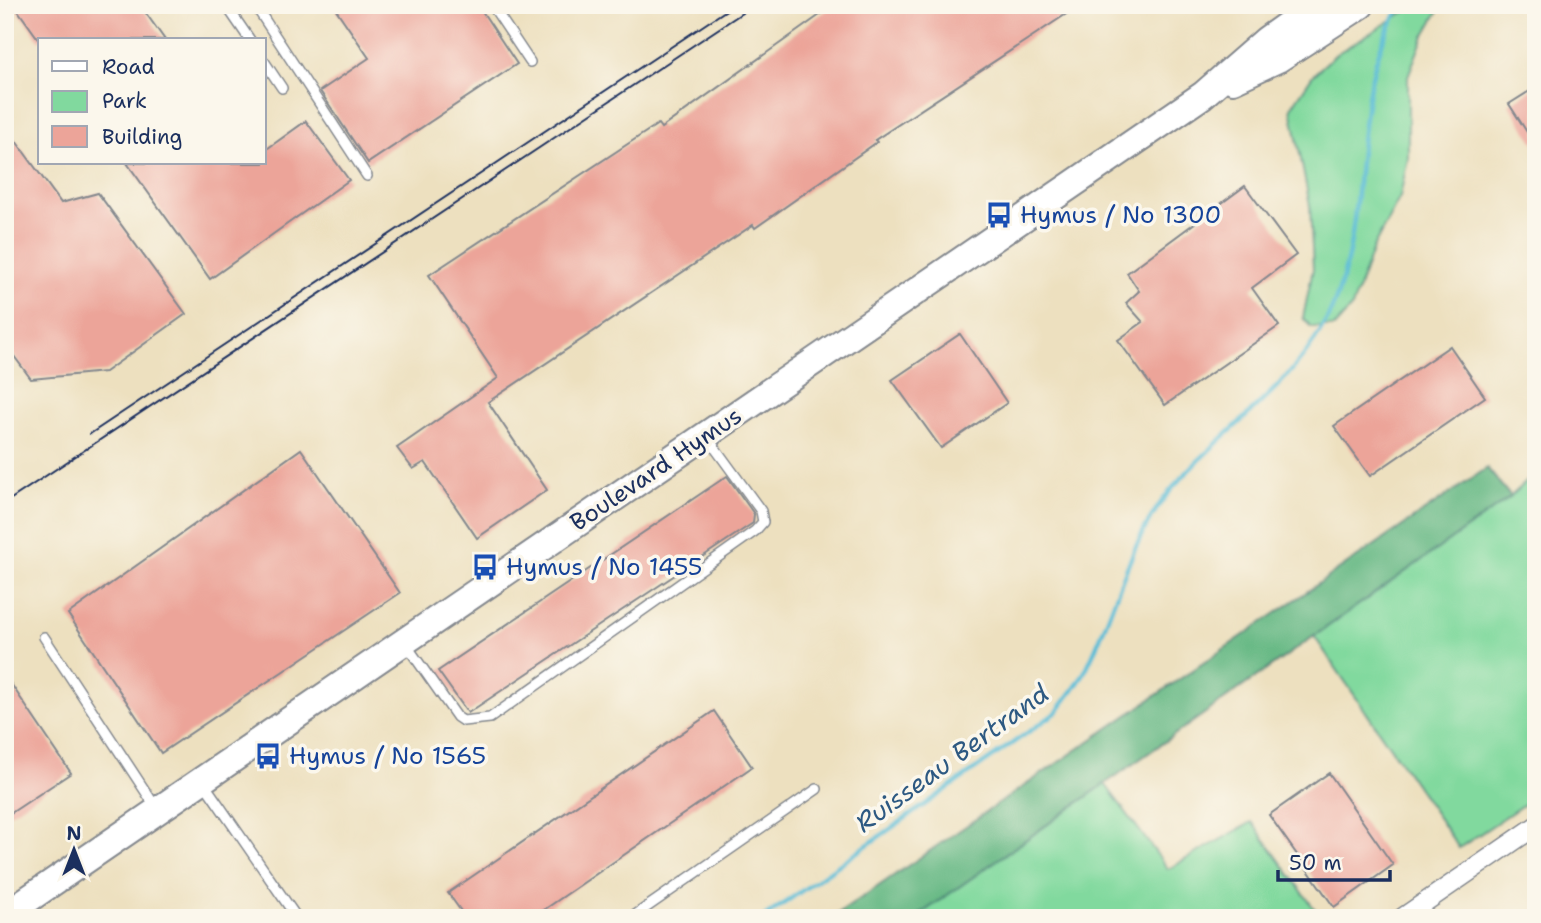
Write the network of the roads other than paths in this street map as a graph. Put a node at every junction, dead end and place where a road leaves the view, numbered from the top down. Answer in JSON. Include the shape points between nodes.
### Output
{"nodes":[{"id":1,"x":226,"y":5,"type":"edge"},
{"id":2,"x":255,"y":5,"type":"edge"},
{"id":3,"x":492,"y":5,"type":"edge"},
{"id":4,"x":1315,"y":5,"type":"edge"},
{"id":5,"x":1361,"y":5,"type":"edge"},
{"id":6,"x":249,"y":38,"type":"edge"},
{"id":7,"x":530,"y":62,"type":"dead end"},
{"id":8,"x":266,"y":64,"type":"edge"},
{"id":9,"x":282,"y":88,"type":"dead end"},
{"id":10,"x":1203,"y":95,"type":"junction"},
{"id":11,"x":367,"y":176,"type":"dead end"},
{"id":12,"x":706,"y":436,"type":"junction"},
{"id":13,"x":44,"y":637,"type":"dead end"},
{"id":14,"x":404,"y":642,"type":"junction"},
{"id":15,"x":202,"y":781,"type":"junction"},
{"id":16,"x":817,"y":789,"type":"dead end"},
{"id":17,"x":158,"y":811,"type":"junction"},
{"id":18,"x":1536,"y":826,"type":"edge"},
{"id":19,"x":5,"y":915,"type":"edge"},
{"id":20,"x":297,"y":918,"type":"edge"},
{"id":21,"x":631,"y":918,"type":"edge"},
{"id":22,"x":1402,"y":918,"type":"edge"}],
"edges":[{"from":1,"to":6,"type":"lane"},
{"from":2,"to":11,"type":"lane"},
{"from":3,"to":7,"type":"lane"},
{"from":4,"to":10,"type":"street","name":"Boulevard Hymus"},
{"from":5,"to":10,"type":"street","name":"Boulevard Hymus","via":[[1278,59]]},
{"from":8,"to":9,"type":"lane"},
{"from":10,"to":12,"type":"street","name":"Boulevard Hymus"},
{"from":12,"to":14,"type":"street","name":"Boulevard Hymus"},
{"from":12,"to":14,"type":"lane","via":[[761,511],[763,522],[491,718],[463,721],[457,716]]},
{"from":13,"to":17,"type":"lane"},
{"from":14,"to":15,"type":"street","name":"Boulevard Hymus"},
{"from":15,"to":17,"type":"street","name":"Boulevard Hymus"},
{"from":15,"to":20,"type":"lane"},
{"from":16,"to":21,"type":"lane"},
{"from":17,"to":19,"type":"street","name":"Boulevard Hymus"},
{"from":18,"to":22,"type":"street"}]}
